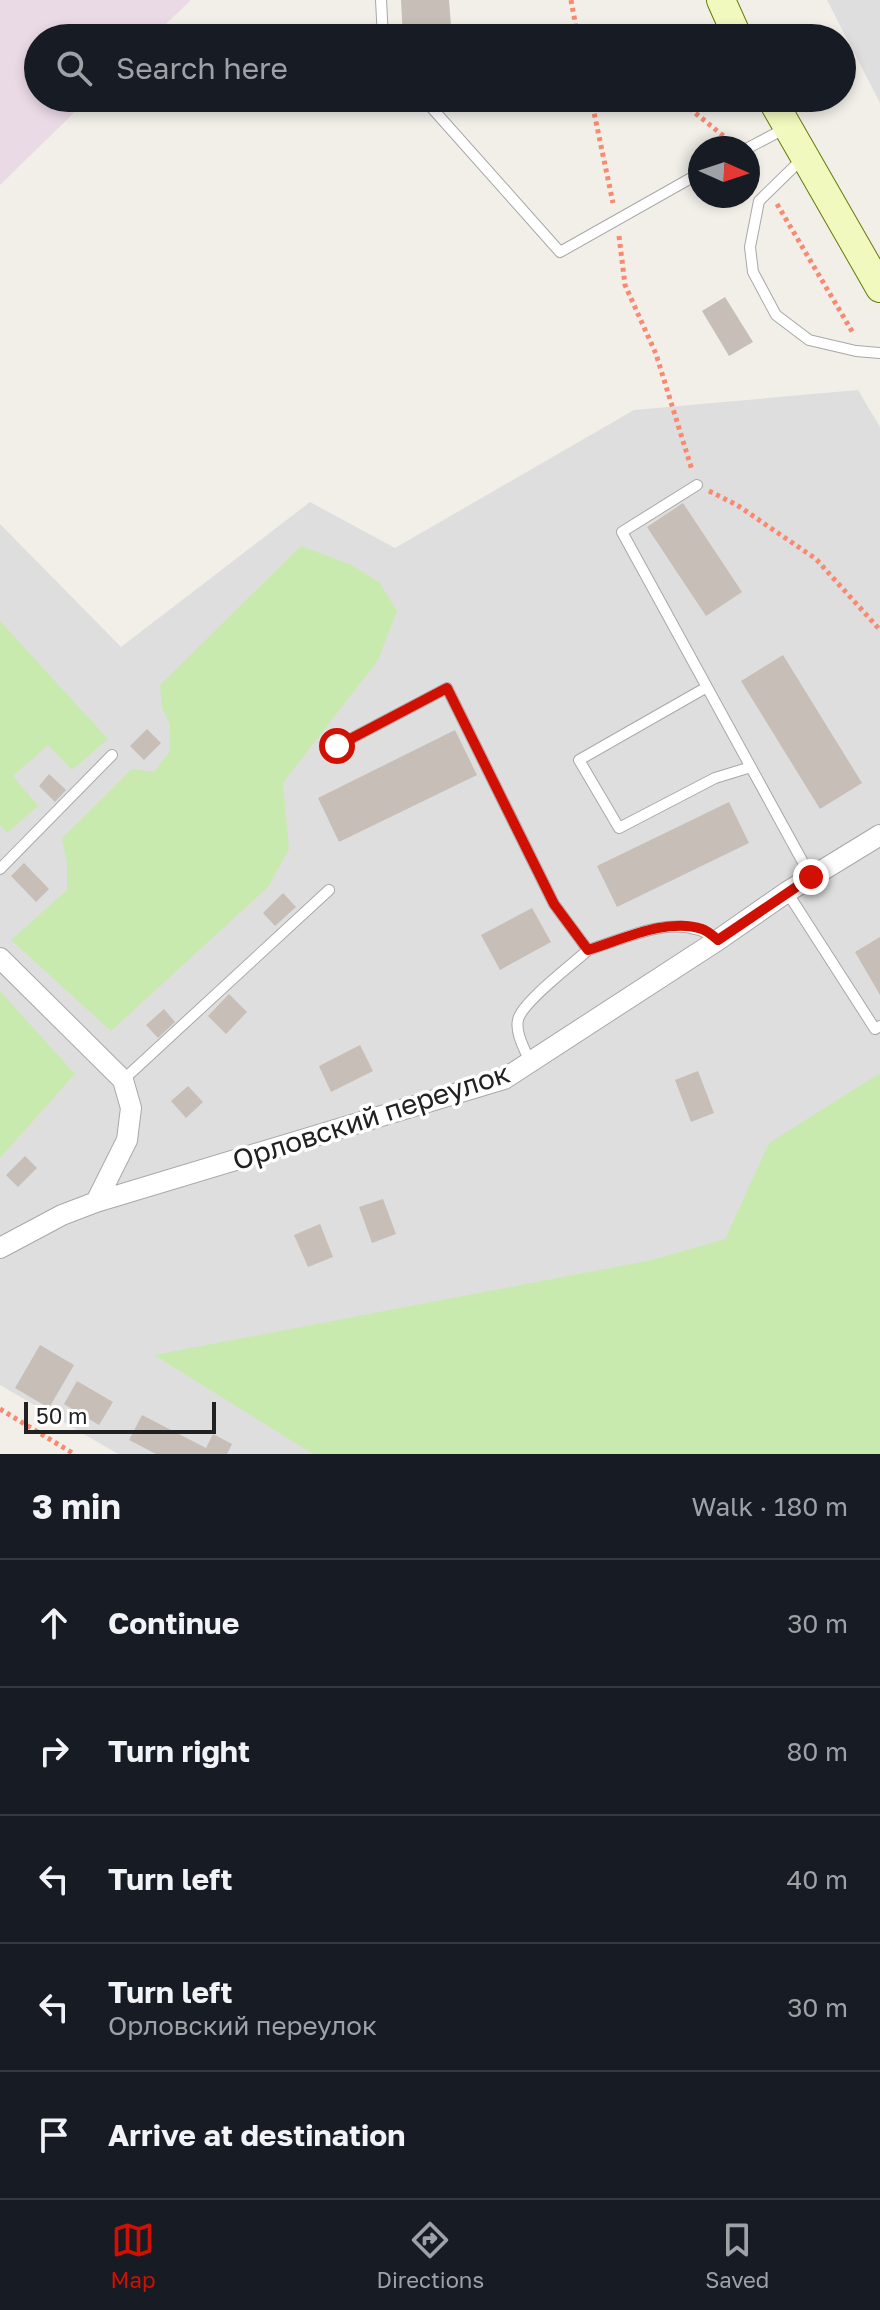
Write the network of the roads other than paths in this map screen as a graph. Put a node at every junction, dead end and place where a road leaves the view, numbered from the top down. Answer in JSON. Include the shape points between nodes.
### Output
{"nodes":[{"id":1,"x":381,"y":0,"type":"edge"},
{"id":2,"x":721,"y":0,"type":"edge"},
{"id":3,"x":382,"y":24,"type":"edge"},
{"id":4,"x":732,"y":24,"type":"edge"},
{"id":5,"x":435,"y":112,"type":"edge"},
{"id":6,"x":779,"y":112,"type":"edge"},
{"id":7,"x":787,"y":127,"type":"junction"},
{"id":8,"x":760,"y":142,"type":"edge"},
{"id":9,"x":804,"y":157,"type":"junction"},
{"id":10,"x":688,"y":180,"type":"edge"},
{"id":11,"x":880,"y":288,"type":"edge"},
{"id":12,"x":880,"y":353,"type":"edge"},
{"id":13,"x":697,"y":485,"type":"road end"},
{"id":14,"x":707,"y":687,"type":"junction"},
{"id":15,"x":337,"y":746,"type":"dead end"},
{"id":16,"x":112,"y":755,"type":"dead end"},
{"id":17,"x":751,"y":767,"type":"junction"},
{"id":18,"x":880,"y":835,"type":"edge"},
{"id":19,"x":0,"y":869,"type":"edge"},
{"id":20,"x":811,"y":877,"type":"junction"},
{"id":21,"x":329,"y":890,"type":"dead end"},
{"id":22,"x":787,"y":892,"type":"junction"},
{"id":23,"x":718,"y":940,"type":"junction"},
{"id":24,"x":588,"y":950,"type":"junction"},
{"id":25,"x":0,"y":958,"type":"edge"},
{"id":26,"x":880,"y":1026,"type":"edge"},
{"id":27,"x":530,"y":1062,"type":"junction"},
{"id":28,"x":123,"y":1080,"type":"junction"},
{"id":29,"x":96,"y":1202,"type":"junction"},
{"id":30,"x":0,"y":1248,"type":"edge"}],
"edges":[{"from":1,"to":3,"type":"lane"},
{"from":2,"to":4,"type":"main road"},
{"from":5,"to":10,"type":"lane","via":[[560,252]]},
{"from":6,"to":7,"type":"main road"},
{"from":7,"to":8,"type":"lane"},
{"from":7,"to":9,"type":"main road"},
{"from":9,"to":11,"type":"main road"},
{"from":9,"to":12,"type":"lane","via":[[759,201],[750,247],[753,272],[776,315],[809,340]]},
{"from":13,"to":14,"type":"lane","via":[[622,532]]},
{"from":14,"to":17,"type":"lane"},
{"from":14,"to":17,"type":"lane","via":[[579,760],[619,828],[715,778]]},
{"from":15,"to":24,"type":"lane","via":[[447,688],[554,904]]},
{"from":16,"to":19,"type":"lane"},
{"from":17,"to":20,"type":"lane"},
{"from":18,"to":20,"type":"street","name":"Орловский переулок"},
{"from":20,"to":22,"type":"street","name":"Орловский переулок"},
{"from":21,"to":28,"type":"lane"},
{"from":22,"to":23,"type":"street","name":"Орловский переулок"},
{"from":22,"to":26,"type":"lane","via":[[875,1029]]},
{"from":23,"to":24,"type":"lane","via":[[705,930],[665,926]]},
{"from":23,"to":27,"type":"street","name":"Орловский переулок"},
{"from":24,"to":27,"type":"lane","via":[[524,1007],[517,1021]]},
{"from":25,"to":28,"type":"street"},
{"from":27,"to":29,"type":"street","name":"Орловский переулок","via":[[504,1079]]},
{"from":28,"to":29,"type":"street","via":[[131,1108],[127,1140]]},
{"from":29,"to":30,"type":"street","name":"Орловский переулок"}]}
